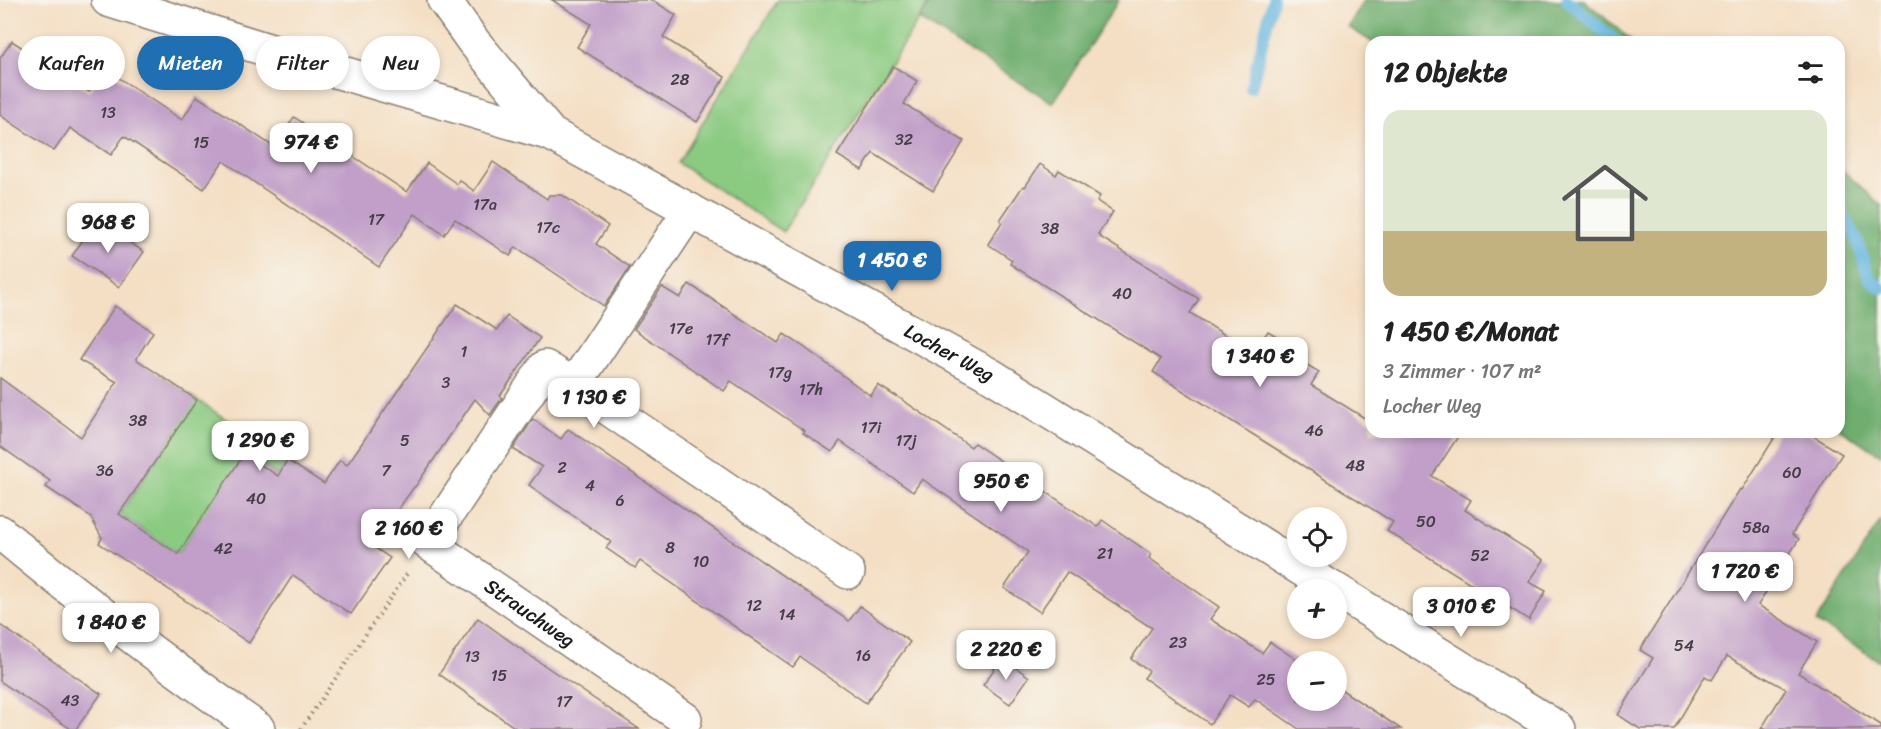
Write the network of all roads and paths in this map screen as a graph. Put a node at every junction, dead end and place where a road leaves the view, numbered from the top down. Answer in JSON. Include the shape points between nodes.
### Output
{"nodes":[{"id":1,"x":108,"y":0,"type":"edge"},
{"id":2,"x":444,"y":0,"type":"edge"},
{"id":3,"x":551,"y":134,"type":"junction"},
{"id":4,"x":690,"y":210,"type":"junction"},
{"id":5,"x":574,"y":385,"type":"junction"},
{"id":6,"x":0,"y":532,"type":"edge"},
{"id":7,"x":428,"y":543,"type":"junction"},
{"id":8,"x":848,"y":572,"type":"dead end"},
{"id":9,"x":1318,"y":579,"type":"edge"},
{"id":10,"x":1347,"y":597,"type":"edge"},
{"id":11,"x":685,"y":719,"type":"dead end"},
{"id":12,"x":258,"y":729,"type":"edge"},
{"id":13,"x":301,"y":729,"type":"edge"},
{"id":14,"x":1559,"y":729,"type":"edge"}],
"edges":[{"from":1,"to":3,"type":"street","name":"Locher Weg"},
{"from":2,"to":3,"type":"street","name":"Locher Weg"},
{"from":3,"to":4,"type":"street","name":"Locher Weg"},
{"from":4,"to":5,"type":"street"},
{"from":4,"to":9,"type":"street","name":"Locher Weg","via":[[993,376]]},
{"from":5,"to":7,"type":"street","via":[[545,367]]},
{"from":5,"to":8,"type":"street"},
{"from":6,"to":12,"type":"street","via":[[87,604]]},
{"from":7,"to":11,"type":"street","name":"Strauchweg"},
{"from":7,"to":13,"type":"path"},
{"from":10,"to":14,"type":"street","name":"Locher Weg"}]}
